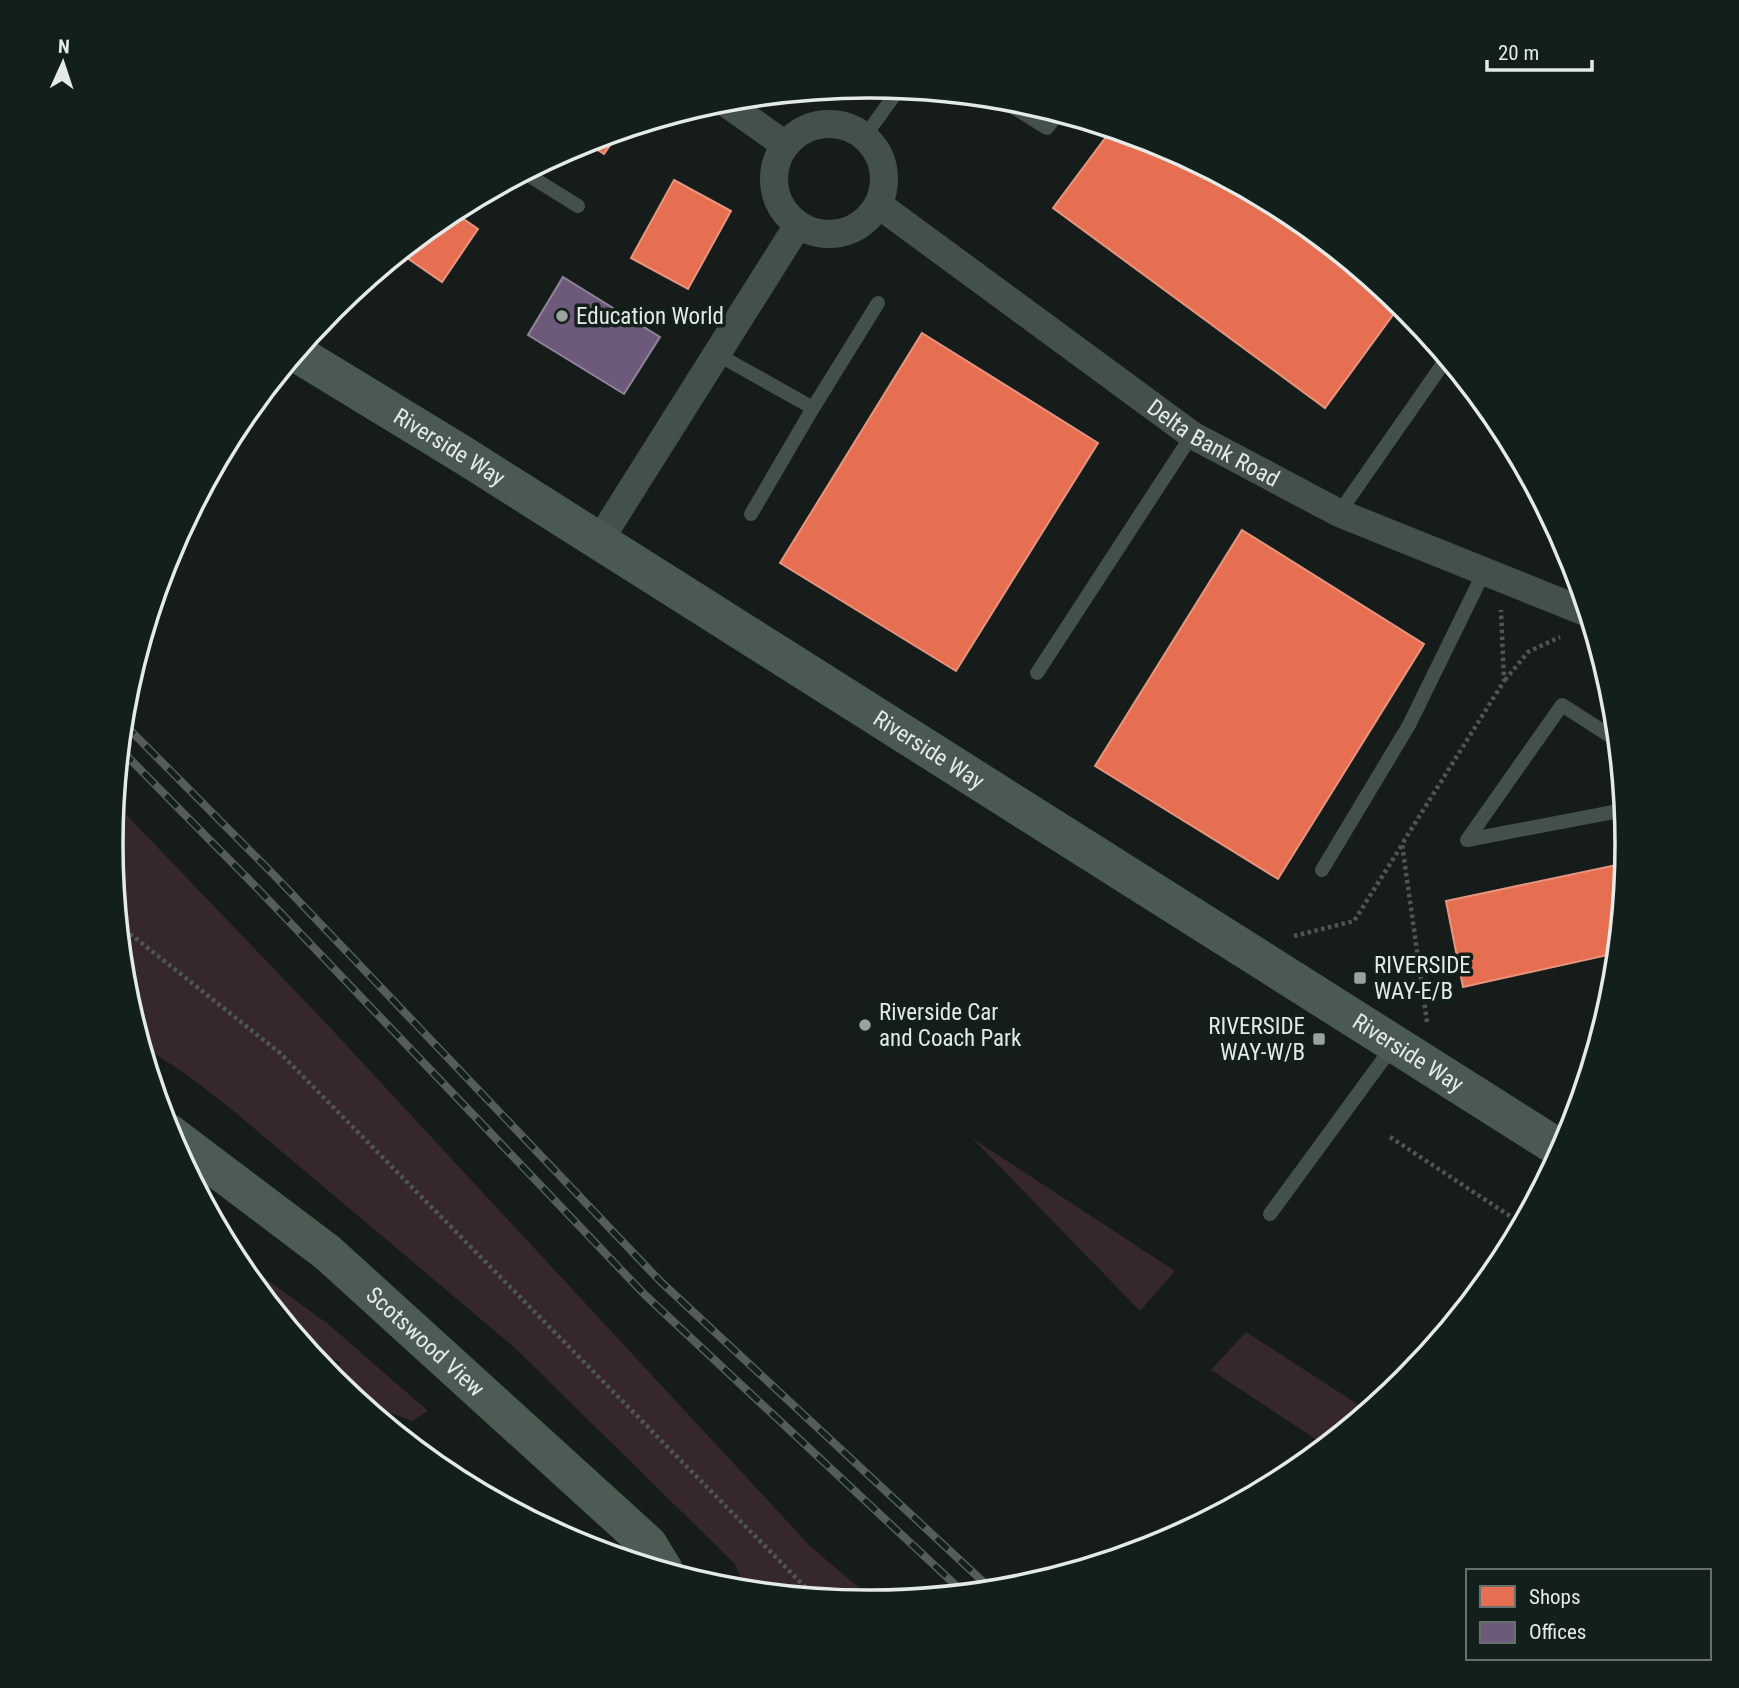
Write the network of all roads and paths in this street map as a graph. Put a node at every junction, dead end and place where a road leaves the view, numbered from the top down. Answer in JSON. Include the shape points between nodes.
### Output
{"nodes":[{"id":1,"x":892,"y":99,"type":"edge"},
{"id":2,"x":736,"y":110,"type":"edge"},
{"id":3,"x":1025,"y":114,"type":"edge"},
{"id":4,"x":1052,"y":121,"type":"edge"},
{"id":5,"x":865,"y":136,"type":"junction"},
{"id":6,"x":785,"y":145,"type":"junction"},
{"id":7,"x":534,"y":178,"type":"edge"},
{"id":8,"x":879,"y":205,"type":"junction"},
{"id":9,"x":578,"y":206,"type":"dead end"},
{"id":10,"x":798,"y":225,"type":"junction"},
{"id":11,"x":878,"y":303,"type":"dead end"},
{"id":12,"x":715,"y":353,"type":"junction"},
{"id":13,"x":304,"y":358,"type":"edge"},
{"id":14,"x":1441,"y":366,"type":"edge"},
{"id":15,"x":813,"y":408,"type":"junction"},
{"id":16,"x":1192,"y":435,"type":"junction"},
{"id":17,"x":1339,"y":513,"type":"junction"},
{"id":18,"x":751,"y":514,"type":"dead end"},
{"id":19,"x":599,"y":541,"type":"junction"},
{"id":20,"x":1492,"y":575,"type":"junction"},
{"id":21,"x":1579,"y":623,"type":"edge"},
{"id":22,"x":1037,"y":673,"type":"dead end"},
{"id":23,"x":1504,"y":681,"type":"junction"},
{"id":24,"x":1607,"y":734,"type":"edge"},
{"id":25,"x":1615,"y":812,"type":"edge"},
{"id":26,"x":1402,"y":844,"type":"junction"},
{"id":27,"x":1322,"y":870,"type":"dead end"},
{"id":28,"x":129,"y":933,"type":"edge"},
{"id":29,"x":1244,"y":947,"type":"junction"},
{"id":30,"x":1412,"y":1036,"type":"junction"},
{"id":31,"x":1390,"y":1137,"type":"dead end"},
{"id":32,"x":1553,"y":1143,"type":"edge"},
{"id":33,"x":188,"y":1148,"type":"edge"},
{"id":34,"x":202,"y":1179,"type":"edge"},
{"id":35,"x":1270,"y":1214,"type":"dead end"},
{"id":36,"x":1515,"y":1219,"type":"edge"},
{"id":37,"x":328,"y":1253,"type":"junction"},
{"id":38,"x":657,"y":1559,"type":"edge"},
{"id":39,"x":805,"y":1587,"type":"edge"}],
"edges":[{"from":1,"to":5,"type":"lane"},
{"from":2,"to":6,"type":"street"},
{"from":3,"to":4,"type":"lane","via":[[1047,128]]},
{"from":5,"to":6,"type":"street","via":[[832,123],[814,125]]},
{"from":5,"to":8,"type":"street","via":[[878,151],[884,169]]},
{"from":6,"to":10,"type":"street","via":[[773,179],[784,213]]},
{"from":7,"to":9,"type":"lane"},
{"from":8,"to":10,"type":"street","via":[[860,225],[834,235]]},
{"from":8,"to":16,"type":"street","name":"Delta Bank Road"},
{"from":10,"to":12,"type":"street"},
{"from":11,"to":15,"type":"lane"},
{"from":12,"to":15,"type":"lane"},
{"from":12,"to":19,"type":"street"},
{"from":13,"to":19,"type":"main road","name":"Riverside Way"},
{"from":14,"to":17,"type":"lane"},
{"from":15,"to":18,"type":"lane"},
{"from":16,"to":17,"type":"street","name":"Delta Bank Road"},
{"from":16,"to":22,"type":"lane"},
{"from":17,"to":20,"type":"street","name":"Delta Bank Road"},
{"from":19,"to":29,"type":"main road","name":"Riverside Way"},
{"from":20,"to":21,"type":"street","name":"Delta Bank Road"},
{"from":20,"to":23,"type":"path"},
{"from":20,"to":27,"type":"lane"},
{"from":21,"to":23,"type":"path","via":[[1528,652]]},
{"from":23,"to":26,"type":"path"},
{"from":24,"to":25,"type":"lane","via":[[1562,705],[1467,841]]},
{"from":26,"to":29,"type":"path","via":[[1354,921]]},
{"from":26,"to":30,"type":"path"},
{"from":28,"to":39,"type":"path","via":[[280,1053]]},
{"from":29,"to":30,"type":"main road","name":"Riverside Way"},
{"from":30,"to":32,"type":"main road","name":"Riverside Way"},
{"from":30,"to":35,"type":"lane"},
{"from":31,"to":36,"type":"path"},
{"from":33,"to":37,"type":"street","name":"Scotswood View"},
{"from":34,"to":37,"type":"street"},
{"from":37,"to":38,"type":"street","name":"Scotswood View","via":[[648,1545]]}]}
